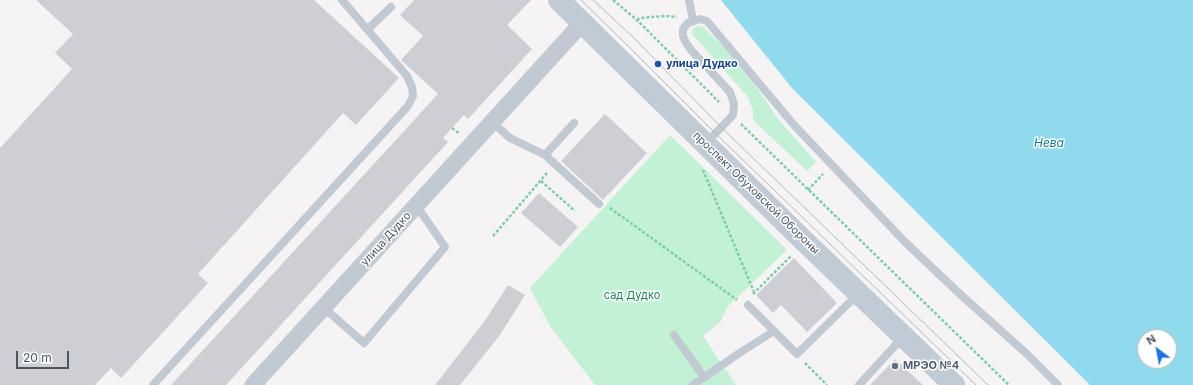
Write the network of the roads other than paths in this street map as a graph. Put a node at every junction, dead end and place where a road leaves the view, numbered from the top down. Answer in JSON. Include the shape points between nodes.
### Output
{"nodes":[{"id":1,"x":342,"y":0,"type":"edge"},
{"id":2,"x":559,"y":0,"type":"edge"},
{"id":3,"x":689,"y":0,"type":"edge"},
{"id":4,"x":391,"y":7,"type":"dead end"},
{"id":5,"x":583,"y":22,"type":"junction"},
{"id":6,"x":691,"y":22,"type":"junction"},
{"id":7,"x":368,"y":29,"type":"junction"},
{"id":8,"x":492,"y":122,"type":"junction"},
{"id":9,"x":574,"y":123,"type":"dead end"},
{"id":10,"x":705,"y":144,"type":"junction"},
{"id":11,"x":546,"y":155,"type":"junction"},
{"id":12,"x":599,"y":204,"type":"road end"},
{"id":13,"x":416,"y":205,"type":"junction"},
{"id":14,"x":859,"y":294,"type":"junction"},
{"id":15,"x":748,"y":305,"type":"road end"},
{"id":16,"x":324,"y":307,"type":"junction"},
{"id":17,"x":774,"y":331,"type":"junction"},
{"id":18,"x":674,"y":335,"type":"dead end"},
{"id":19,"x":904,"y":337,"type":"junction"},
{"id":20,"x":704,"y":378,"type":"junction"},
{"id":21,"x":154,"y":385,"type":"edge"},
{"id":22,"x":253,"y":385,"type":"edge"},
{"id":23,"x":693,"y":385,"type":"edge"},
{"id":24,"x":859,"y":385,"type":"edge"},
{"id":25,"x":954,"y":385,"type":"edge"},
{"id":26,"x":1058,"y":385,"type":"edge"}],
"edges":[{"from":1,"to":7,"type":"lane"},
{"from":2,"to":5,"type":"main road","name":"проспект Обуховской Обороны"},
{"from":3,"to":6,"type":"lane"},
{"from":4,"to":7,"type":"lane"},
{"from":5,"to":8,"type":"street","name":"улица Дудко"},
{"from":5,"to":10,"type":"main road","name":"проспект Обуховской Обороны"},
{"from":6,"to":10,"type":"lane","via":[[684,29],[686,43],[730,92],[734,104],[733,115]]},
{"from":6,"to":26,"type":"lane","via":[[700,19],[708,21],[794,125],[905,242]]},
{"from":7,"to":21,"type":"lane","via":[[407,76],[413,96],[408,106]]},
{"from":8,"to":11,"type":"lane","via":[[510,138]]},
{"from":8,"to":13,"type":"street","name":"улица Дудко"},
{"from":9,"to":11,"type":"lane"},
{"from":10,"to":14,"type":"main road","name":"проспект Обуховской Обороны"},
{"from":11,"to":12,"type":"lane"},
{"from":13,"to":16,"type":"street","name":"улица Дудко"},
{"from":13,"to":16,"type":"lane","via":[[444,247],[364,343]]},
{"from":14,"to":17,"type":"lane","via":[[797,354]]},
{"from":14,"to":19,"type":"main road","name":"проспект Обуховской Обороны"},
{"from":15,"to":17,"type":"lane"},
{"from":16,"to":22,"type":"street","name":"улица Дудко"},
{"from":17,"to":20,"type":"lane"},
{"from":18,"to":20,"type":"lane"},
{"from":19,"to":24,"type":"lane"},
{"from":19,"to":25,"type":"main road","name":"проспект Обуховской Обороны"},
{"from":20,"to":23,"type":"lane"}]}
